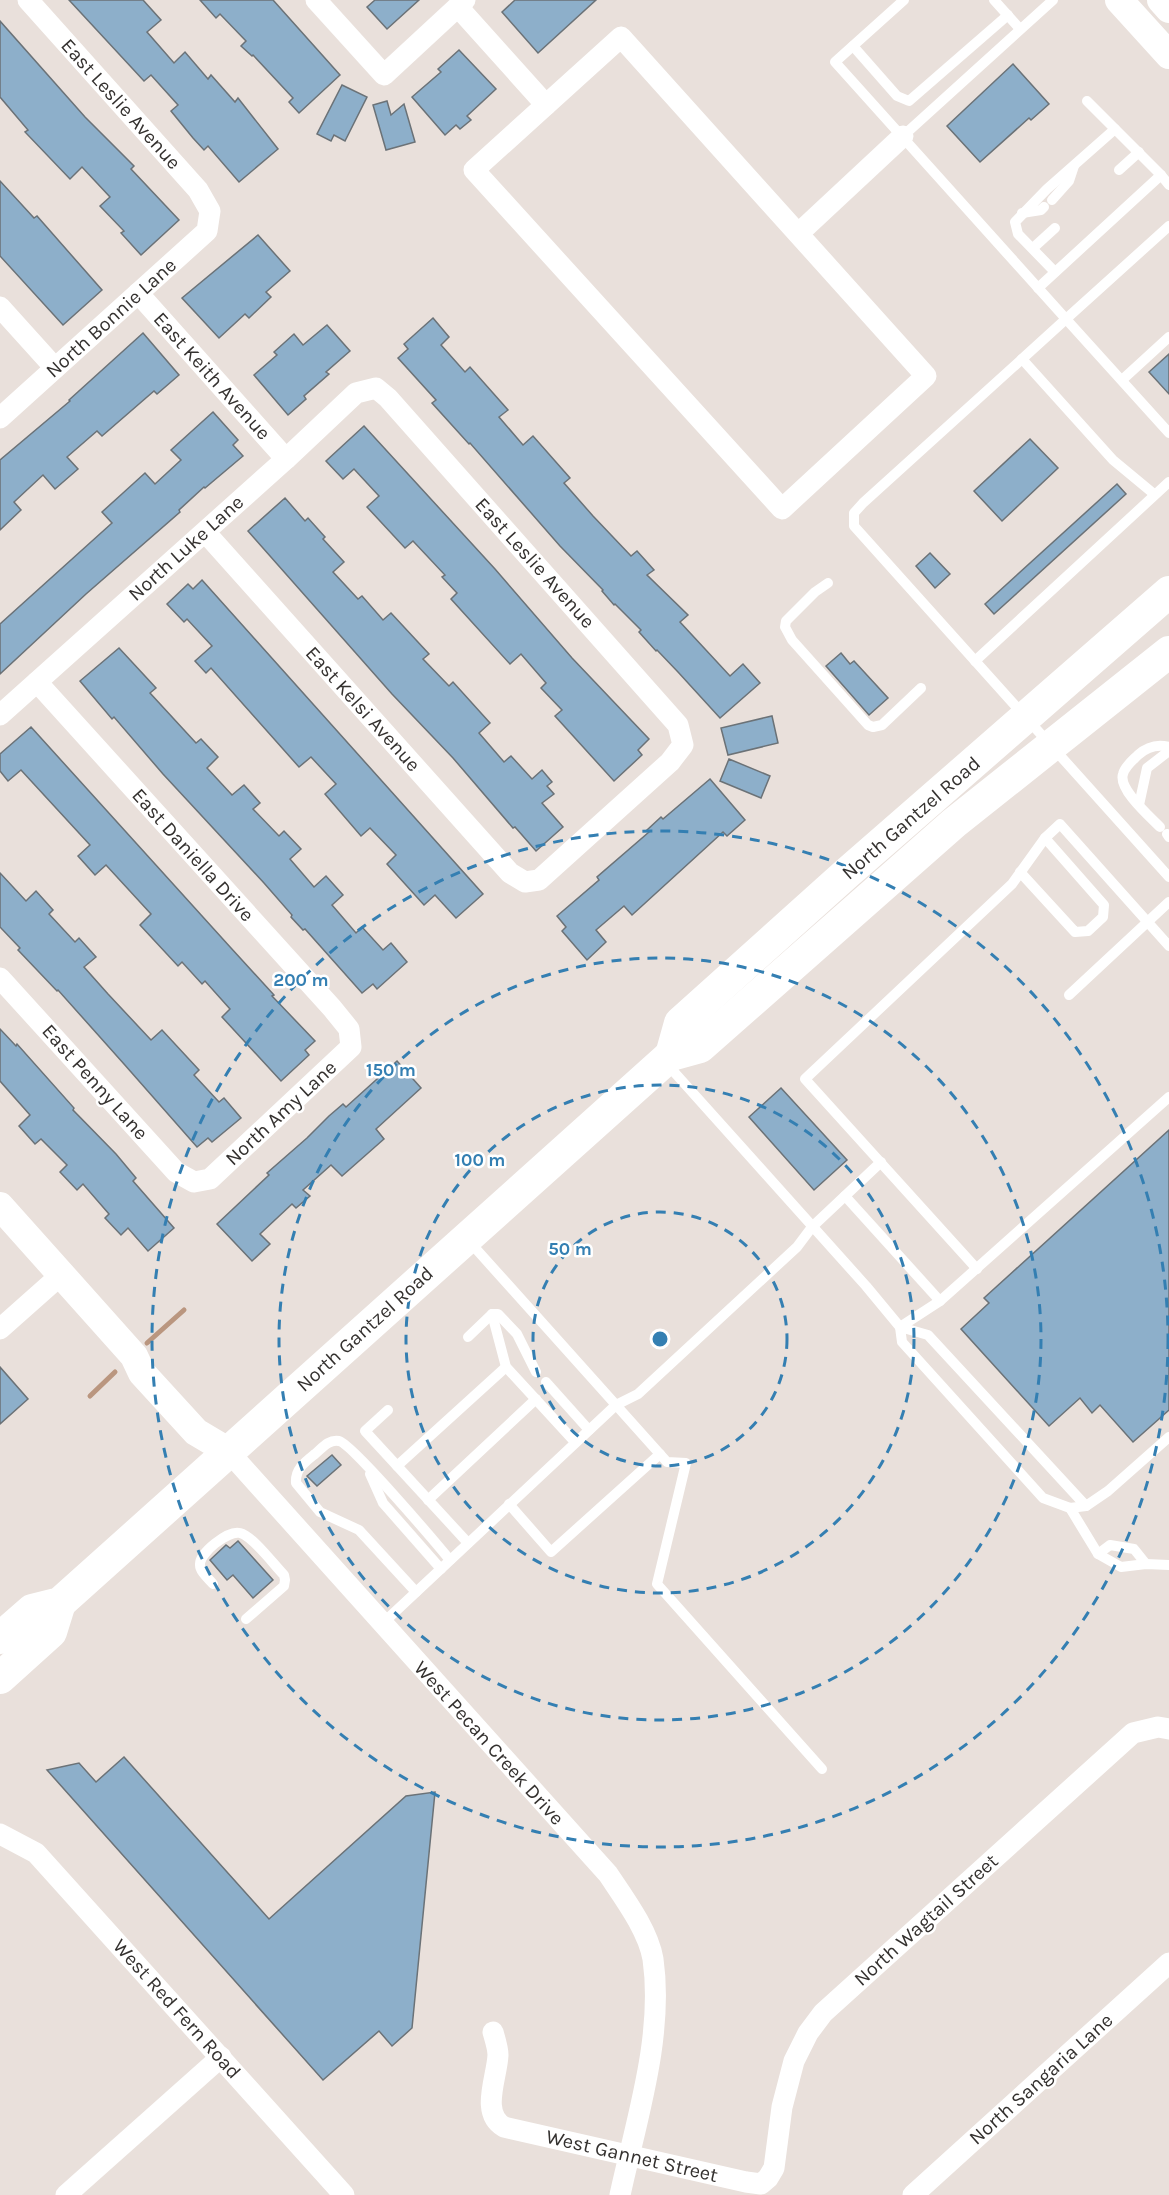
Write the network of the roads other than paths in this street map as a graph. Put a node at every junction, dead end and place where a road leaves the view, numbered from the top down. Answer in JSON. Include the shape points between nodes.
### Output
{"nodes":[{"id":1,"x":28,"y":0,"type":"edge"},
{"id":2,"x":316,"y":0,"type":"edge"},
{"id":3,"x":904,"y":0,"type":"edge"},
{"id":4,"x":994,"y":0,"type":"edge"},
{"id":5,"x":1053,"y":0,"type":"edge"},
{"id":6,"x":1119,"y":0,"type":"edge"},
{"id":7,"x":1161,"y":0,"type":"edge"},
{"id":8,"x":462,"y":3,"type":"edge"},
{"id":9,"x":1169,"y":9,"type":"edge"},
{"id":10,"x":1008,"y":15,"type":"junction"},
{"id":11,"x":1020,"y":29,"type":"junction"},
{"id":12,"x":853,"y":46,"type":"junction"},
{"id":13,"x":1169,"y":55,"type":"edge"},
{"id":14,"x":1087,"y":101,"type":"dead end"},
{"id":15,"x":546,"y":105,"type":"junction"},
{"id":16,"x":1115,"y":129,"type":"junction"},
{"id":17,"x":903,"y":136,"type":"junction"},
{"id":18,"x":1139,"y":152,"type":"junction"},
{"id":19,"x":1074,"y":165,"type":"junction"},
{"id":20,"x":1119,"y":170,"type":"dead end"},
{"id":21,"x":1161,"y":175,"type":"junction"},
{"id":22,"x":1169,"y":185,"type":"edge"},
{"id":23,"x":210,"y":211,"type":"joint"},
{"id":24,"x":1022,"y":213,"type":"junction"},
{"id":25,"x":1169,"y":226,"type":"edge"},
{"id":26,"x":1055,"y":228,"type":"dead end"},
{"id":27,"x":799,"y":233,"type":"junction"},
{"id":28,"x":1033,"y":248,"type":"junction"},
{"id":29,"x":1055,"y":272,"type":"junction"},
{"id":30,"x":1038,"y":288,"type":"junction"},
{"id":31,"x":138,"y":293,"type":"junction"},
{"id":32,"x":0,"y":307,"type":"edge"},
{"id":33,"x":1065,"y":319,"type":"junction"},
{"id":34,"x":1169,"y":337,"type":"edge"},
{"id":35,"x":1022,"y":358,"type":"junction"},
{"id":36,"x":55,"y":368,"type":"junction"},
{"id":37,"x":1122,"y":381,"type":"junction"},
{"id":38,"x":376,"y":388,"type":"joint"},
{"id":39,"x":0,"y":418,"type":"edge"},
{"id":40,"x":1169,"y":433,"type":"edge"},
{"id":41,"x":286,"y":459,"type":"junction"},
{"id":42,"x":1169,"y":482,"type":"edge"},
{"id":43,"x":1154,"y":494,"type":"junction"},
{"id":44,"x":205,"y":532,"type":"junction"},
{"id":45,"x":828,"y":583,"type":"dead end"},
{"id":46,"x":1169,"y":592,"type":"edge"},
{"id":47,"x":1169,"y":652,"type":"edge"},
{"id":48,"x":975,"y":661,"type":"junction"},
{"id":49,"x":37,"y":682,"type":"junction"},
{"id":50,"x":921,"y":688,"type":"dead end"},
{"id":51,"x":0,"y":715,"type":"edge"},
{"id":52,"x":1026,"y":717,"type":"junction"},
{"id":53,"x":1052,"y":747,"type":"junction"},
{"id":54,"x":1169,"y":747,"type":"edge"},
{"id":55,"x":1169,"y":751,"type":"edge"},
{"id":56,"x":1139,"y":805,"type":"junction"},
{"id":57,"x":1165,"y":833,"type":"edge"},
{"id":58,"x":1045,"y":838,"type":"junction"},
{"id":59,"x":1020,"y":872,"type":"junction"},
{"id":60,"x":1169,"y":877,"type":"edge"},
{"id":61,"x":525,"y":882,"type":"joint"},
{"id":62,"x":1169,"y":902,"type":"edge"},
{"id":63,"x":1148,"y":921,"type":"junction"},
{"id":64,"x":1169,"y":946,"type":"edge"},
{"id":65,"x":0,"y":978,"type":"edge"},
{"id":66,"x":1069,"y":995,"type":"dead end"},
{"id":67,"x":349,"y":1029,"type":"joint"},
{"id":68,"x":668,"y":1058,"type":"junction"},
{"id":69,"x":1169,"y":1097,"type":"edge"},
{"id":70,"x":881,"y":1162,"type":"junction"},
{"id":71,"x":194,"y":1182,"type":"joint"},
{"id":72,"x":845,"y":1196,"type":"junction"},
{"id":73,"x":0,"y":1206,"type":"edge"},
{"id":74,"x":812,"y":1227,"type":"junction"},
{"id":75,"x":466,"y":1238,"type":"junction"},
{"id":76,"x":977,"y":1269,"type":"junction"},
{"id":77,"x":62,"y":1274,"type":"junction"},
{"id":78,"x":940,"y":1301,"type":"junction"},
{"id":79,"x":492,"y":1314,"type":"junction"},
{"id":80,"x":900,"y":1327,"type":"junction"},
{"id":81,"x":0,"y":1329,"type":"edge"},
{"id":82,"x":468,"y":1337,"type":"dead end"},
{"id":83,"x":506,"y":1367,"type":"junction"},
{"id":84,"x":536,"y":1372,"type":"dead end"},
{"id":85,"x":546,"y":1382,"type":"dead end"},
{"id":86,"x":536,"y":1399,"type":"junction"},
{"id":87,"x":616,"y":1405,"type":"junction"},
{"id":88,"x":388,"y":1410,"type":"dead end"},
{"id":89,"x":589,"y":1430,"type":"junction"},
{"id":90,"x":1169,"y":1437,"type":"edge"},
{"id":91,"x":575,"y":1442,"type":"junction"},
{"id":92,"x":228,"y":1451,"type":"junction"},
{"id":93,"x":660,"y":1454,"type":"junction"},
{"id":94,"x":365,"y":1465,"type":"junction"},
{"id":95,"x":397,"y":1466,"type":"junction"},
{"id":96,"x":428,"y":1500,"type":"junction"},
{"id":97,"x":508,"y":1504,"type":"junction"},
{"id":98,"x":1086,"y":1506,"type":"junction"},
{"id":99,"x":1070,"y":1508,"type":"junction"},
{"id":100,"x":468,"y":1543,"type":"junction"},
{"id":101,"x":1098,"y":1554,"type":"junction"},
{"id":102,"x":450,"y":1560,"type":"junction"},
{"id":103,"x":1146,"y":1564,"type":"junction"},
{"id":104,"x":1169,"y":1565,"type":"edge"},
{"id":105,"x":441,"y":1569,"type":"junction"},
{"id":106,"x":213,"y":1584,"type":"dead end"},
{"id":107,"x":416,"y":1592,"type":"junction"},
{"id":108,"x":60,"y":1603,"type":"junction"},
{"id":109,"x":246,"y":1619,"type":"dead end"},
{"id":110,"x":382,"y":1624,"type":"junction"},
{"id":111,"x":0,"y":1638,"type":"edge"},
{"id":112,"x":0,"y":1678,"type":"edge"},
{"id":113,"x":1169,"y":1729,"type":"edge"},
{"id":114,"x":822,"y":1769,"type":"dead end"},
{"id":115,"x":0,"y":1834,"type":"edge"},
{"id":116,"x":1169,"y":1963,"type":"edge"},
{"id":117,"x":493,"y":2032,"type":"dead end"},
{"id":118,"x":221,"y":2057,"type":"junction"},
{"id":119,"x":629,"y":2155,"type":"junction"},
{"id":120,"x":768,"y":2178,"type":"joint"},
{"id":121,"x":66,"y":2195,"type":"edge"},
{"id":122,"x":345,"y":2195,"type":"edge"},
{"id":123,"x":620,"y":2195,"type":"edge"},
{"id":124,"x":913,"y":2195,"type":"edge"}],
"edges":[{"from":1,"to":23,"type":"street","name":"East Leslie Avenue","via":[[198,190]]},
{"from":2,"to":8,"type":"street","via":[[384,75]]},
{"from":3,"to":12,"type":"lane"},
{"from":4,"to":10,"type":"lane"},
{"from":5,"to":11,"type":"lane"},
{"from":6,"to":13,"type":"street"},
{"from":7,"to":9,"type":"street"},
{"from":8,"to":15,"type":"street"},
{"from":10,"to":11,"type":"lane"},
{"from":10,"to":12,"type":"lane","via":[[909,101],[897,96]]},
{"from":11,"to":17,"type":"lane"},
{"from":12,"to":17,"type":"lane","via":[[835,62]]},
{"from":14,"to":16,"type":"lane"},
{"from":15,"to":27,"type":"street","via":[[621,37]]},
{"from":15,"to":27,"type":"street","via":[[474,170],[782,509],[926,376]]},
{"from":16,"to":18,"type":"lane"},
{"from":16,"to":19,"type":"lane"},
{"from":17,"to":27,"type":"street"},
{"from":17,"to":30,"type":"lane"},
{"from":18,"to":20,"type":"lane"},
{"from":18,"to":21,"type":"lane"},
{"from":19,"to":24,"type":"lane"},
{"from":19,"to":24,"type":"lane","via":[[1069,181],[1048,204],[1041,210]]},
{"from":21,"to":22,"type":"lane"},
{"from":21,"to":29,"type":"lane"},
{"from":23,"to":31,"type":"street","name":"North Bonnie Lane","via":[[207,231]]},
{"from":24,"to":28,"type":"lane","via":[[1015,222],[1018,234]]},
{"from":25,"to":33,"type":"lane"},
{"from":26,"to":28,"type":"lane"},
{"from":28,"to":29,"type":"lane"},
{"from":29,"to":30,"type":"lane"},
{"from":30,"to":33,"type":"lane"},
{"from":31,"to":36,"type":"street","name":"North Bonnie Lane"},
{"from":31,"to":41,"type":"street","name":"East Keith Avenue"},
{"from":32,"to":36,"type":"street"},
{"from":33,"to":35,"type":"lane"},
{"from":33,"to":37,"type":"lane"},
{"from":34,"to":37,"type":"lane"},
{"from":35,"to":43,"type":"lane","via":[[1113,460]]},
{"from":35,"to":48,"type":"lane","via":[[854,513],[854,525],[870,545]]},
{"from":36,"to":39,"type":"street","name":"North Bonnie Lane"},
{"from":37,"to":40,"type":"lane"},
{"from":38,"to":41,"type":"street","name":"North Luke Lane","via":[[356,393]]},
{"from":38,"to":61,"type":"street","name":"East Leslie Avenue","via":[[678,725],[683,745],[670,762],[539,880]]},
{"from":41,"to":44,"type":"street","name":"North Luke Lane"},
{"from":42,"to":43,"type":"lane"},
{"from":43,"to":48,"type":"lane"},
{"from":44,"to":49,"type":"street","name":"North Luke Lane"},
{"from":44,"to":61,"type":"street","name":"East Kelsi Avenue","via":[[510,873]]},
{"from":45,"to":50,"type":"lane","via":[[786,621],[785,627],[868,725],[882,725]]},
{"from":46,"to":52,"type":"main road","name":"North Gantzel Road"},
{"from":47,"to":53,"type":"main road","name":"North Gantzel Road"},
{"from":48,"to":52,"type":"lane"},
{"from":49,"to":51,"type":"street","name":"North Luke Lane"},
{"from":49,"to":67,"type":"street","name":"East Daniella Drive"},
{"from":52,"to":53,"type":"lane"},
{"from":52,"to":68,"type":"main road","name":"North Gantzel Road","via":[[680,1023]]},
{"from":53,"to":60,"type":"lane"},
{"from":53,"to":68,"type":"main road","name":"North Gantzel Road","via":[[937,838],[700,1047]]},
{"from":54,"to":56,"type":"lane","via":[[1151,747],[1140,753],[1122,775],[1123,786]]},
{"from":55,"to":56,"type":"lane","via":[[1147,768]]},
{"from":56,"to":57,"type":"lane"},
{"from":58,"to":59,"type":"lane"},
{"from":58,"to":59,"type":"lane","via":[[1104,905],[1103,917],[1088,931],[1075,932]]},
{"from":58,"to":63,"type":"lane","via":[[1060,824]]},
{"from":59,"to":70,"type":"lane","via":[[1012,884],[805,1078]]},
{"from":62,"to":63,"type":"lane"},
{"from":63,"to":64,"type":"lane"},
{"from":63,"to":66,"type":"lane"},
{"from":65,"to":71,"type":"street","name":"East Penny Lane","via":[[176,1172]]},
{"from":67,"to":71,"type":"street","name":"North Amy Lane","via":[[351,1047],[210,1179]]},
{"from":68,"to":74,"type":"lane"},
{"from":68,"to":75,"type":"main road","name":"North Gantzel Road"},
{"from":69,"to":76,"type":"lane"},
{"from":70,"to":72,"type":"lane"},
{"from":70,"to":76,"type":"lane"},
{"from":72,"to":74,"type":"lane"},
{"from":72,"to":78,"type":"lane"},
{"from":73,"to":77,"type":"street"},
{"from":74,"to":80,"type":"lane"},
{"from":74,"to":87,"type":"lane","via":[[798,1248],[638,1394]]},
{"from":75,"to":87,"type":"lane"},
{"from":75,"to":92,"type":"main road","name":"North Gantzel Road"},
{"from":76,"to":78,"type":"lane"},
{"from":77,"to":81,"type":"street"},
{"from":77,"to":92,"type":"street","via":[[134,1356],[142,1373],[196,1432]]},
{"from":78,"to":80,"type":"lane"},
{"from":79,"to":82,"type":"lane"},
{"from":79,"to":83,"type":"lane"},
{"from":79,"to":84,"type":"lane","via":[[498,1314],[517,1334]]},
{"from":80,"to":98,"type":"lane","via":[[928,1335]]},
{"from":80,"to":99,"type":"lane","via":[[902,1342],[1043,1498]]},
{"from":83,"to":86,"type":"lane"},
{"from":83,"to":95,"type":"lane"},
{"from":85,"to":89,"type":"lane"},
{"from":86,"to":91,"type":"lane"},
{"from":86,"to":96,"type":"lane"},
{"from":87,"to":89,"type":"lane"},
{"from":87,"to":93,"type":"lane"},
{"from":88,"to":95,"type":"lane","via":[[365,1431]]},
{"from":89,"to":91,"type":"lane"},
{"from":90,"to":98,"type":"lane"},
{"from":91,"to":97,"type":"lane"},
{"from":92,"to":108,"type":"main road","name":"North Gantzel Road"},
{"from":92,"to":110,"type":"street","name":"West Pecan Creek Drive"},
{"from":93,"to":97,"type":"lane","via":[[551,1552]]},
{"from":93,"to":114,"type":"lane","via":[[667,1462],[686,1463],[657,1584]]},
{"from":94,"to":102,"type":"lane"},
{"from":94,"to":105,"type":"lane","via":[[383,1503]]},
{"from":94,"to":107,"type":"lane","via":[[349,1447],[333,1441],[300,1467],[296,1484],[320,1512],[358,1530]]},
{"from":95,"to":96,"type":"lane"},
{"from":96,"to":100,"type":"lane"},
{"from":97,"to":100,"type":"lane"},
{"from":98,"to":99,"type":"lane"},
{"from":99,"to":101,"type":"lane"},
{"from":100,"to":102,"type":"lane"},
{"from":101,"to":103,"type":"lane","via":[[1120,1567]]},
{"from":101,"to":103,"type":"lane","via":[[1110,1545],[1134,1549]]},
{"from":102,"to":105,"type":"lane"},
{"from":103,"to":104,"type":"lane"},
{"from":105,"to":107,"type":"lane"},
{"from":106,"to":109,"type":"lane","via":[[199,1563],[225,1535],[233,1532],[247,1536],[285,1580],[284,1586]]},
{"from":107,"to":110,"type":"lane"},
{"from":108,"to":111,"type":"main road","name":"North Gantzel Road","via":[[32,1610]]},
{"from":108,"to":112,"type":"main road","via":[[51,1632]]},
{"from":110,"to":119,"type":"street","name":"West Pecan Creek Drive","via":[[608,1874],[635,1913],[653,1957],[655,2013],[647,2076]]},
{"from":113,"to":120,"type":"street","name":"North Wagtail Street","via":[[1158,1727],[1133,1733],[823,2013],[794,2061],[782,2107],[774,2168]]},
{"from":115,"to":118,"type":"street","name":"West Red Fern Road","via":[[36,1852]]},
{"from":116,"to":124,"type":"street","name":"North Sangaria Lane"},
{"from":117,"to":119,"type":"street","name":"West Gannet Street","via":[[498,2053],[491,2110],[496,2122]]},
{"from":118,"to":121,"type":"street"},
{"from":118,"to":122,"type":"street","name":"West Red Fern Road"},
{"from":119,"to":120,"type":"street","name":"West Gannet Street","via":[[746,2182],[761,2184]]},
{"from":119,"to":123,"type":"street","name":"West Pecan Creek Drive"}]}
